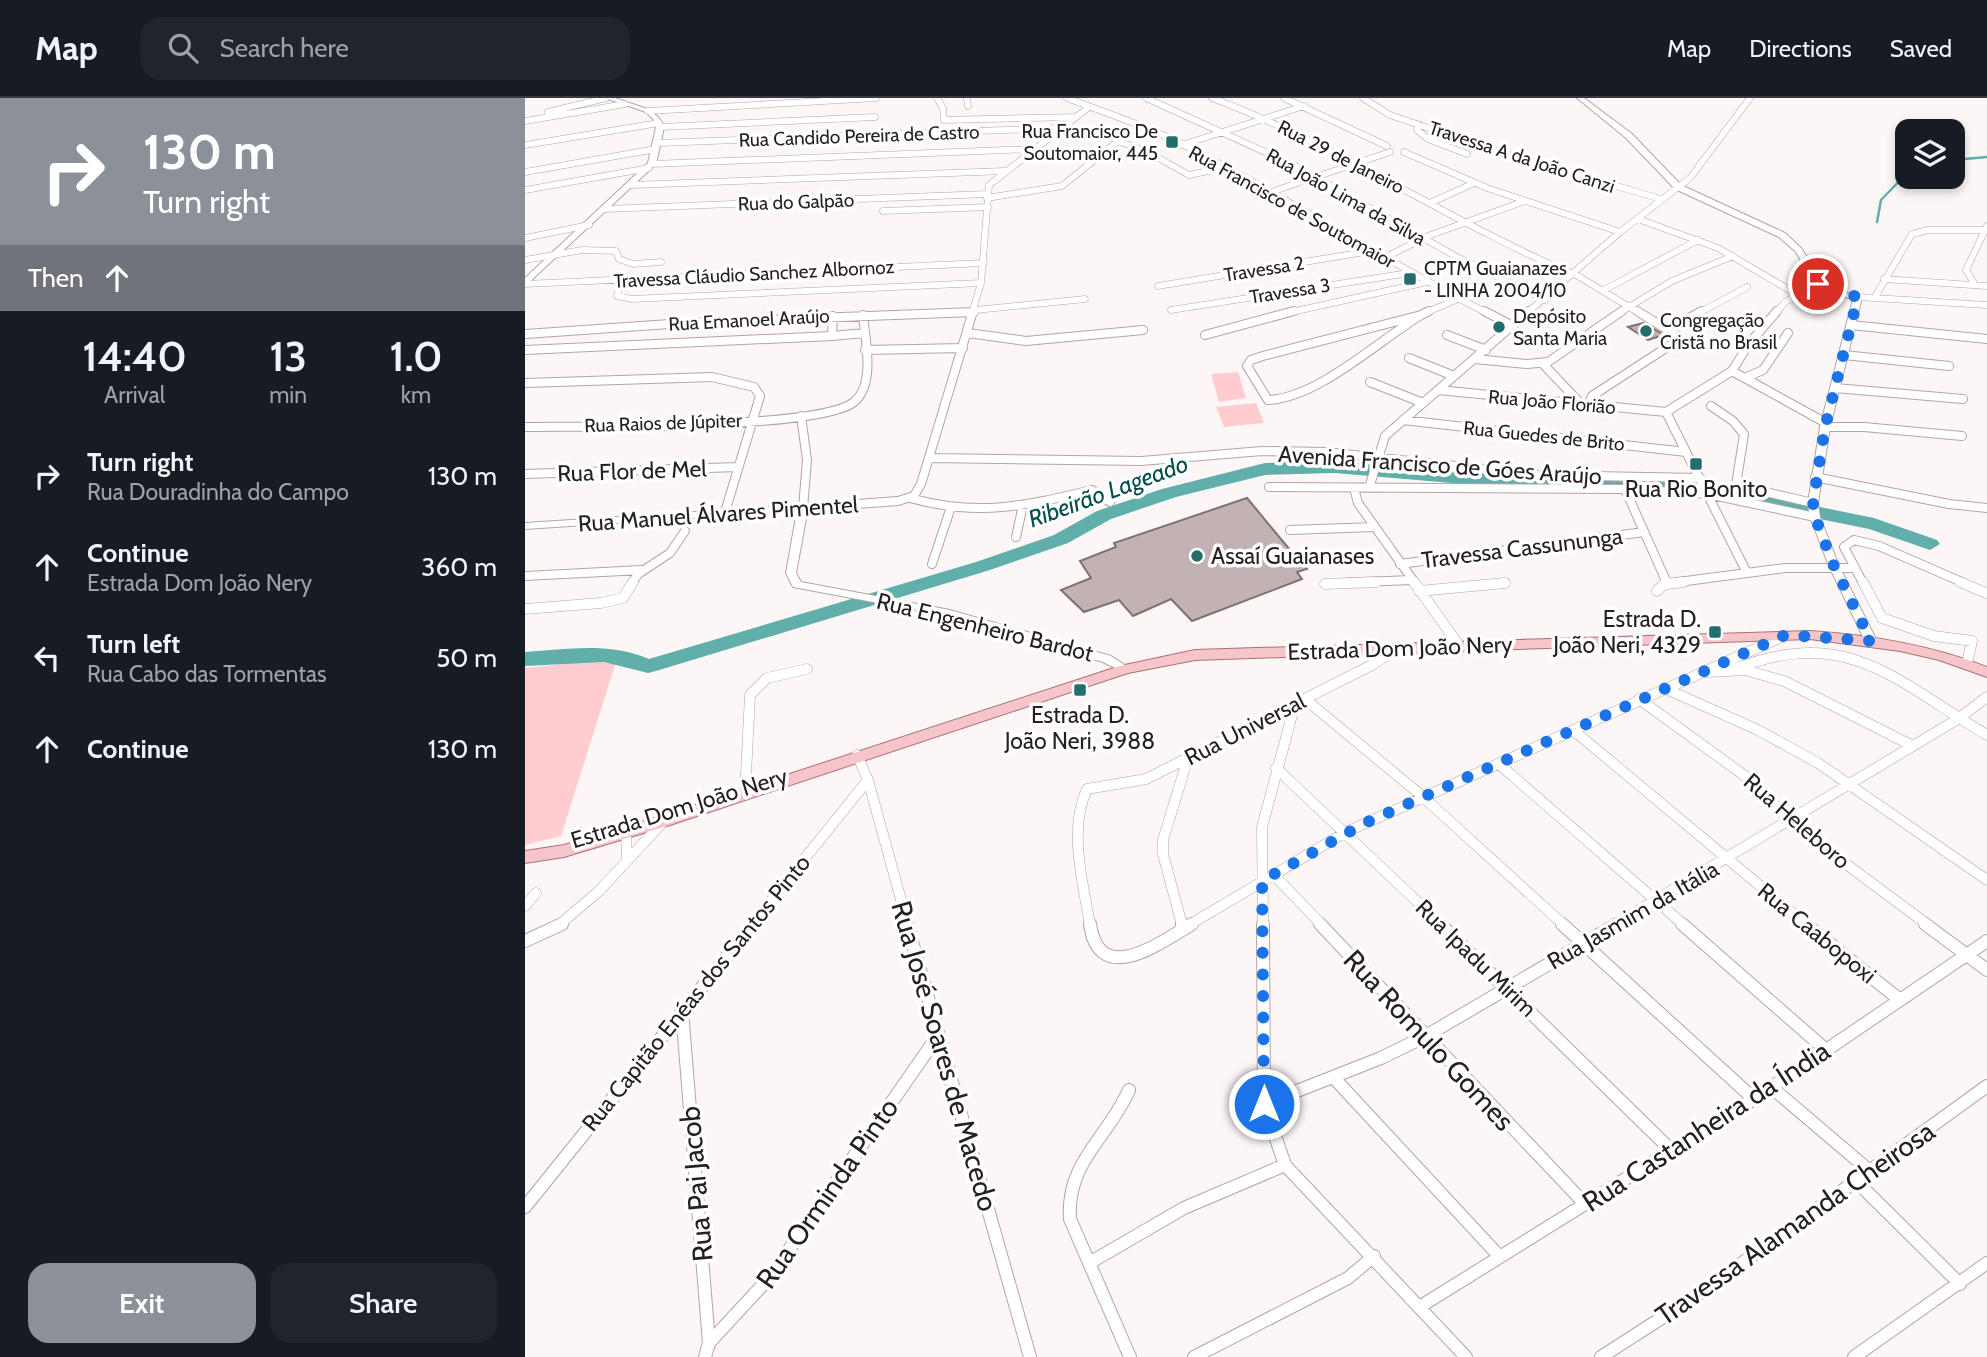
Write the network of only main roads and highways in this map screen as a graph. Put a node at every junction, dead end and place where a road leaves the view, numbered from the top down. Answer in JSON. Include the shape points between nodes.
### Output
{"nodes":[{"id":1,"x":1987,"y":672,"type":"edge"},
{"id":2,"x":744,"y":791,"type":"junction"},
{"id":3,"x":531,"y":856,"type":"edge"}],
"edges":[{"from":1,"to":2,"type":"main road","name":"Estrada Dom João Nery","via":[[1967,663],[1871,641],[1785,635],[1195,655],[1125,669]]},
{"from":2,"to":3,"type":"main road","name":"Estrada Dom João Nery"},
{"from":2,"to":3,"type":"main road","name":"Estrada Dom João Nery","via":[[664,821],[564,851]]}]}
